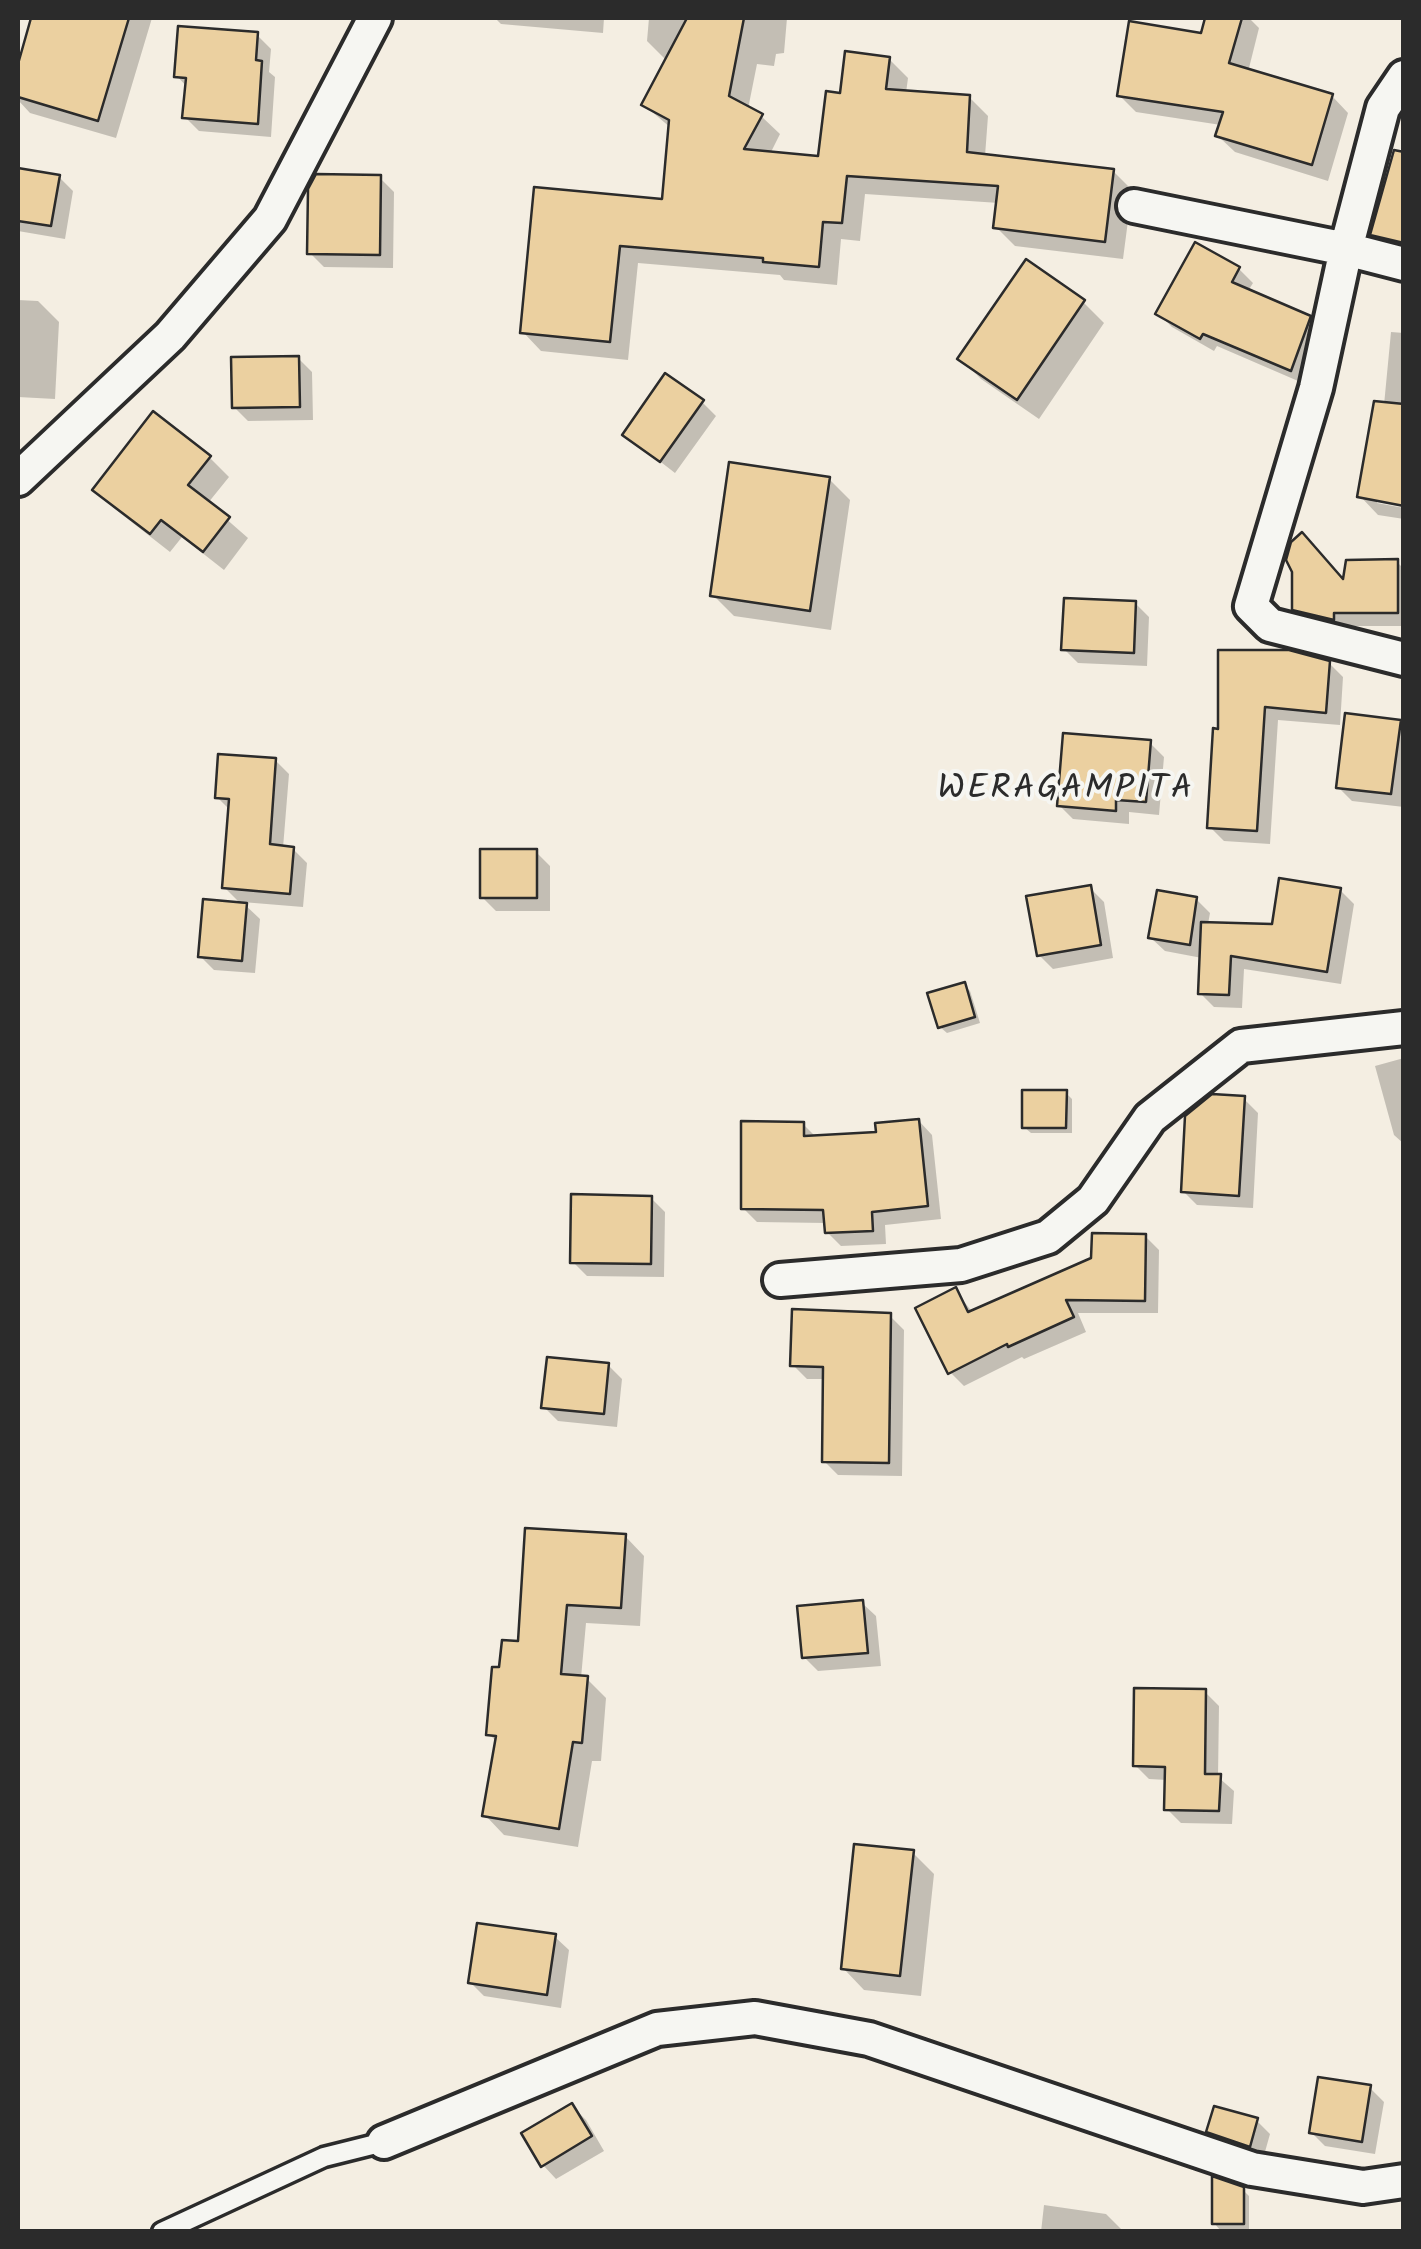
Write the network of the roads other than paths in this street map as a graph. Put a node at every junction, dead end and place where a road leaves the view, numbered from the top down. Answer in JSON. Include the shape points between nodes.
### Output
{"nodes":[{"id":1,"x":375,"y":18,"type":"edge"},
{"id":2,"x":1404,"y":77,"type":"edge"},
{"id":3,"x":1134,"y":206,"type":"dead end"},
{"id":4,"x":1346,"y":248,"type":"junction"},
{"id":5,"x":1404,"y":264,"type":"edge"},
{"id":6,"x":18,"y":479,"type":"edge"},
{"id":7,"x":1404,"y":659,"type":"edge"},
{"id":8,"x":1404,"y":1028,"type":"edge"},
{"id":9,"x":780,"y":1280,"type":"dead end"},
{"id":10,"x":384,"y":2142,"type":"joint"},
{"id":11,"x":1404,"y":2181,"type":"edge"},
{"id":12,"x":162,"y":2232,"type":"edge"}],
"edges":[{"from":1,"to":6,"type":"street","via":[[270,219],[170,336]]},
{"from":2,"to":4,"type":"street","via":[[1383,108]]},
{"from":3,"to":4,"type":"street"},
{"from":4,"to":5,"type":"street"},
{"from":4,"to":7,"type":"street","via":[[1316,388],[1251,606],[1270,625]]},
{"from":8,"to":9,"type":"street","via":[[1241,1046],[1150,1118],[1093,1200],[1048,1237],[961,1265]]},
{"from":10,"to":11,"type":"street","via":[[657,2029],[754,2018],[869,2039],[1252,2169],[1364,2187]]},
{"from":10,"to":12,"type":"lane","via":[[324,2157]]}]}
